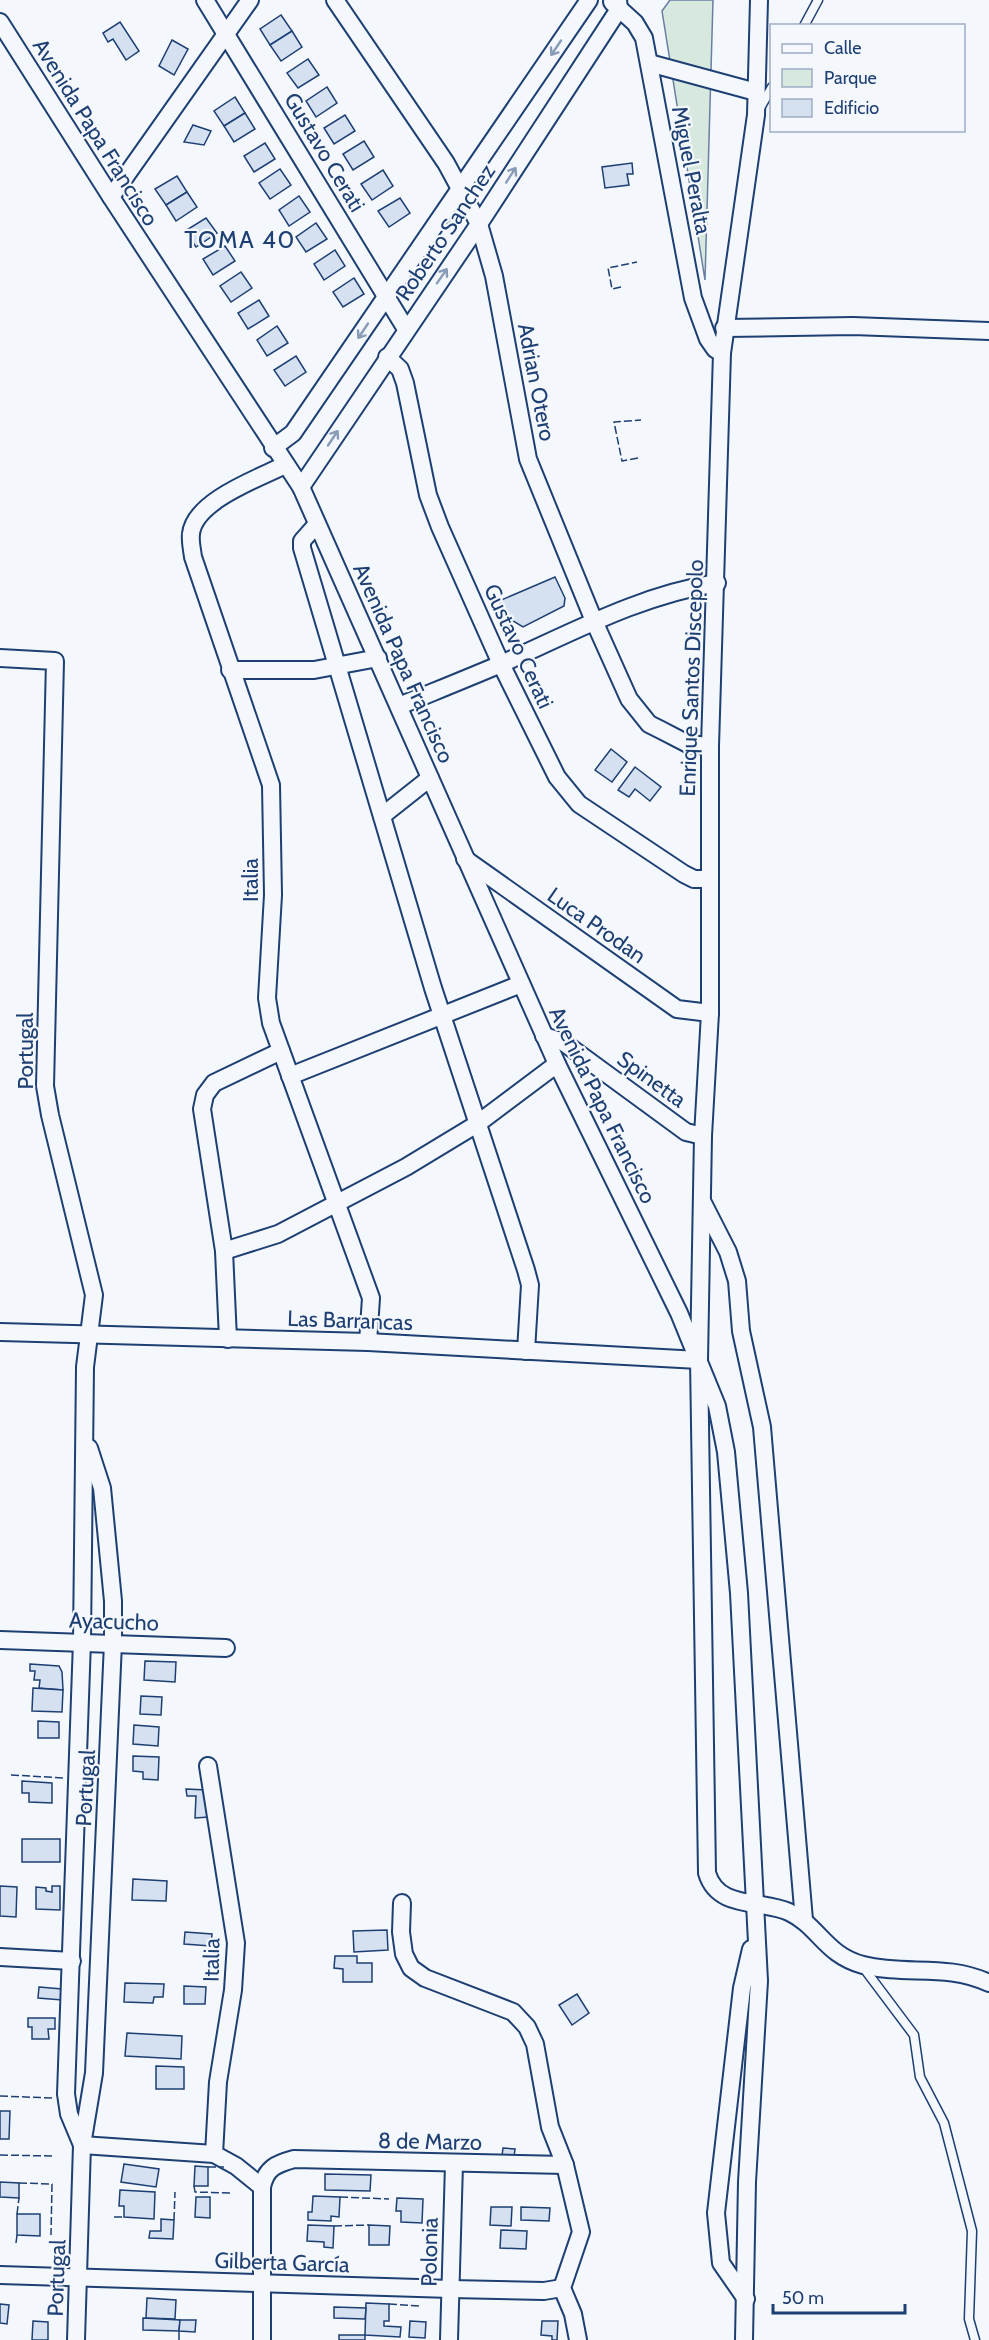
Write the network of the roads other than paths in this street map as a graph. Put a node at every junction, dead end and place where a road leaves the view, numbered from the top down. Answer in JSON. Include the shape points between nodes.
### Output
{"nodes":[{"id":1,"x":205,"y":0,"type":"edge"},
{"id":2,"x":250,"y":0,"type":"edge"},
{"id":3,"x":335,"y":0,"type":"edge"},
{"id":4,"x":589,"y":0,"type":"edge"},
{"id":5,"x":759,"y":0,"type":"edge"},
{"id":6,"x":818,"y":0,"type":"edge"},
{"id":7,"x":616,"y":3,"type":"edge"},
{"id":8,"x":0,"y":22,"type":"edge"},
{"id":9,"x":805,"y":24,"type":"edge"},
{"id":10,"x":226,"y":33,"type":"junction"},
{"id":11,"x":649,"y":63,"type":"junction"},
{"id":12,"x":764,"y":89,"type":"edge"},
{"id":13,"x":460,"y":189,"type":"junction"},
{"id":14,"x":111,"y":197,"type":"junction"},
{"id":15,"x":479,"y":224,"type":"junction"},
{"id":16,"x":386,"y":297,"type":"junction"},
{"id":17,"x":724,"y":328,"type":"junction"},
{"id":18,"x":406,"y":329,"type":"junction"},
{"id":19,"x":989,"y":331,"type":"edge"},
{"id":20,"x":722,"y":353,"type":"junction"},
{"id":21,"x":387,"y":357,"type":"junction"},
{"id":22,"x":273,"y":448,"type":"junction"},
{"id":23,"x":285,"y":465,"type":"junction"},
{"id":24,"x":301,"y":486,"type":"junction"},
{"id":25,"x":317,"y":524,"type":"junction"},
{"id":26,"x":717,"y":583,"type":"junction"},
{"id":27,"x":594,"y":621,"type":"junction"},
{"id":28,"x":0,"y":658,"type":"edge"},
{"id":29,"x":378,"y":658,"type":"junction"},
{"id":30,"x":501,"y":664,"type":"junction"},
{"id":31,"x":337,"y":666,"type":"junction"},
{"id":32,"x":230,"y":670,"type":"junction"},
{"id":33,"x":399,"y":706,"type":"junction"},
{"id":34,"x":710,"y":746,"type":"junction"},
{"id":35,"x":430,"y":778,"type":"junction"},
{"id":36,"x":382,"y":816,"type":"junction"},
{"id":37,"x":465,"y":859,"type":"junction"},
{"id":38,"x":709,"y":879,"type":"junction"},
{"id":39,"x":521,"y":984,"type":"junction"},
{"id":40,"x":710,"y":1012,"type":"junction"},
{"id":41,"x":442,"y":1015,"type":"junction"},
{"id":42,"x":544,"y":1036,"type":"junction"},
{"id":43,"x":281,"y":1051,"type":"junction"},
{"id":44,"x":557,"y":1064,"type":"junction"},
{"id":45,"x":290,"y":1076,"type":"junction"},
{"id":46,"x":477,"y":1124,"type":"junction"},
{"id":47,"x":703,"y":1136,"type":"junction"},
{"id":48,"x":702,"y":1202,"type":"junction"},
{"id":49,"x":336,"y":1203,"type":"junction"},
{"id":50,"x":224,"y":1251,"type":"junction"},
{"id":51,"x":0,"y":1332,"type":"edge"},
{"id":52,"x":90,"y":1335,"type":"junction"},
{"id":53,"x":228,"y":1339,"type":"junction"},
{"id":54,"x":368,"y":1342,"type":"junction"},
{"id":55,"x":526,"y":1351,"type":"junction"},
{"id":56,"x":699,"y":1360,"type":"junction"},
{"id":57,"x":84,"y":1435,"type":"junction"},
{"id":58,"x":0,"y":1640,"type":"edge"},
{"id":59,"x":82,"y":1641,"type":"junction"},
{"id":60,"x":113,"y":1643,"type":"junction"},
{"id":61,"x":226,"y":1648,"type":"dead end"},
{"id":62,"x":208,"y":1766,"type":"dead end"},
{"id":63,"x":402,"y":1903,"type":"dead end"},
{"id":64,"x":754,"y":1905,"type":"junction"},
{"id":65,"x":804,"y":1920,"type":"junction"},
{"id":66,"x":755,"y":1930,"type":"junction"},
{"id":67,"x":0,"y":1957,"type":"edge"},
{"id":68,"x":72,"y":1961,"type":"junction"},
{"id":69,"x":861,"y":1964,"type":"junction"},
{"id":70,"x":989,"y":1983,"type":"edge"},
{"id":71,"x":82,"y":2145,"type":"junction"},
{"id":72,"x":214,"y":2154,"type":"junction"},
{"id":73,"x":454,"y":2164,"type":"junction"},
{"id":74,"x":565,"y":2165,"type":"junction"},
{"id":75,"x":262,"y":2187,"type":"junction"},
{"id":76,"x":0,"y":2275,"type":"edge"},
{"id":77,"x":78,"y":2277,"type":"junction"},
{"id":78,"x":263,"y":2284,"type":"junction"},
{"id":79,"x":562,"y":2288,"type":"junction"},
{"id":80,"x":451,"y":2289,"type":"junction"},
{"id":81,"x":746,"y":2299,"type":"junction"},
{"id":82,"x":76,"y":2340,"type":"edge"},
{"id":83,"x":262,"y":2340,"type":"edge"},
{"id":84,"x":449,"y":2340,"type":"edge"},
{"id":85,"x":578,"y":2340,"type":"edge"},
{"id":86,"x":744,"y":2340,"type":"edge"},
{"id":87,"x":975,"y":2340,"type":"edge"}],
"edges":[{"from":1,"to":10,"type":"street","name":"Gustavo Cerati"},
{"from":2,"to":10,"type":"street"},
{"from":3,"to":13,"type":"street","name":"Adrian Otero"},
{"from":4,"to":13,"type":"street","name":"Roberto Sanchez","one_way":true},
{"from":5,"to":12,"type":"street","name":"Enrique Santos Discepolo"},
{"from":6,"to":9,"type":"lane"},
{"from":7,"to":11,"type":"street","name":"Miguel Peralta","via":[[644,38]]},
{"from":15,"to":7,"type":"street","name":"Roberto Sanchez","one_way":true},
{"from":8,"to":14,"type":"street","name":"Avenida Papa Francisco"},
{"from":10,"to":14,"type":"street"},
{"from":10,"to":16,"type":"street","name":"Gustavo Cerati"},
{"from":11,"to":12,"type":"street"},
{"from":11,"to":20,"type":"street","name":"Miguel Peralta","via":[[693,298],[708,339]]},
{"from":12,"to":17,"type":"street","name":"Enrique Santos Discepolo","via":[[756,116]]},
{"from":13,"to":15,"type":"street","name":"Adrian Otero"},
{"from":13,"to":16,"type":"street","name":"Roberto Sanchez"},
{"from":14,"to":22,"type":"street","name":"Avenida Papa Francisco"},
{"from":18,"to":15,"type":"street","name":"Roberto Sanchez","one_way":true},
{"from":15,"to":27,"type":"street","name":"Adrian Otero","via":[[494,276],[528,459]]},
{"from":16,"to":18,"type":"street","name":"Gustavo Cerati"},
{"from":16,"to":22,"type":"street","name":"Roberto Sanchez","one_way":true,"via":[[293,433]]},
{"from":17,"to":19,"type":"street","via":[[853,326]]},
{"from":17,"to":20,"type":"street","name":"Enrique Santos Discepolo"},
{"from":18,"to":21,"type":"street","name":"Roberto Sanchez"},
{"from":20,"to":26,"type":"street","name":"Enrique Santos Discepolo"},
{"from":24,"to":21,"type":"street","name":"Roberto Sanchez","one_way":true},
{"from":21,"to":30,"type":"street","name":"Gustavo Cerati","via":[[405,382],[428,495]]},
{"from":22,"to":23,"type":"street","name":"Avenida Papa Francisco"},
{"from":23,"to":24,"type":"street","name":"Avenida Papa Francisco"},
{"from":23,"to":32,"type":"street","name":"Italia","via":[[212,502],[198,515],[191,532],[193,557]]},
{"from":24,"to":25,"type":"street","name":"Avenida Papa Francisco"},
{"from":25,"to":29,"type":"street","name":"Avenida Papa Francisco"},
{"from":25,"to":31,"type":"street","via":[[302,541],[302,548]]},
{"from":26,"to":27,"type":"street","via":[[686,587]]},
{"from":26,"to":34,"type":"street","name":"Enrique Santos Discepolo"},
{"from":27,"to":30,"type":"street"},
{"from":27,"to":34,"type":"street","name":"Adrian Otero","via":[[637,711],[649,724],[688,744]]},
{"from":28,"to":52,"type":"street","name":"Portugal","via":[[56,661],[45,1086],[94,1295]]},
{"from":29,"to":31,"type":"street"},
{"from":29,"to":33,"type":"street","name":"Avenida Papa Francisco"},
{"from":30,"to":33,"type":"street"},
{"from":30,"to":38,"type":"street","name":"Gustavo Cerati","via":[[557,777],[579,804],[684,874]]},
{"from":31,"to":32,"type":"street","via":[[314,670]]},
{"from":31,"to":36,"type":"street"},
{"from":32,"to":43,"type":"street","name":"Italia","via":[[272,785],[273,894],[267,998]]},
{"from":33,"to":35,"type":"street","name":"Avenida Papa Francisco"},
{"from":34,"to":38,"type":"street","name":"Enrique Santos Discepolo"},
{"from":35,"to":36,"type":"street"},
{"from":35,"to":37,"type":"street","name":"Avenida Papa Francisco"},
{"from":36,"to":41,"type":"street"},
{"from":37,"to":39,"type":"street","name":"Avenida Papa Francisco"},
{"from":37,"to":40,"type":"street","name":"Luca Prodan","via":[[677,1009]]},
{"from":38,"to":40,"type":"street","name":"Enrique Santos Discepolo"},
{"from":39,"to":41,"type":"street"},
{"from":39,"to":42,"type":"street","name":"Avenida Papa Francisco"},
{"from":40,"to":47,"type":"street","name":"Enrique Santos Discepolo"},
{"from":41,"to":45,"type":"street"},
{"from":41,"to":46,"type":"street"},
{"from":42,"to":44,"type":"street","name":"Avenida Papa Francisco"},
{"from":42,"to":47,"type":"street","name":"Spinetta","via":[[563,1042],[686,1132]]},
{"from":43,"to":45,"type":"street","name":"Italia"},
{"from":43,"to":50,"type":"street","via":[[214,1083],[202,1109]]},
{"from":44,"to":46,"type":"street"},
{"from":44,"to":56,"type":"street","name":"Avenida Papa Francisco"},
{"from":45,"to":49,"type":"street","name":"Italia"},
{"from":46,"to":49,"type":"street"},
{"from":46,"to":55,"type":"street","via":[[530,1285]]},
{"from":47,"to":48,"type":"street","name":"Enrique Santos Discepolo"},
{"from":48,"to":56,"type":"street","name":"Enrique Santos Discepolo"},
{"from":48,"to":65,"type":"street","via":[[728,1252],[737,1281],[741,1331],[762,1427]]},
{"from":49,"to":50,"type":"street","via":[[278,1234]]},
{"from":49,"to":54,"type":"street","name":"Italia","via":[[371,1298]]},
{"from":50,"to":53,"type":"street"},
{"from":51,"to":52,"type":"street","name":"Las Barrancas"},
{"from":52,"to":53,"type":"street","name":"Las Barrancas"},
{"from":52,"to":57,"type":"street","name":"Portugal","via":[[85,1367]]},
{"from":53,"to":54,"type":"street","name":"Las Barrancas"},
{"from":54,"to":55,"type":"street","name":"Las Barrancas"},
{"from":55,"to":56,"type":"street","name":"Las Barrancas"},
{"from":56,"to":64,"type":"street","name":"Avenida Papa Francisco","via":[[719,1415],[727,1463],[740,1604]]},
{"from":56,"to":64,"type":"street","name":"Enrique Santos Discepolo","via":[[707,1873],[721,1896]]},
{"from":57,"to":59,"type":"street","name":"Portugal"},
{"from":57,"to":60,"type":"street","name":"Portugal","via":[[102,1488]]},
{"from":58,"to":59,"type":"street","name":"Ayacucho"},
{"from":59,"to":60,"type":"street","name":"Ayacucho"},
{"from":59,"to":68,"type":"street","name":"Portugal"},
{"from":60,"to":61,"type":"street","name":"Ayacucho"},
{"from":60,"to":71,"type":"street","name":"Portugal","via":[[94,2073]]},
{"from":62,"to":72,"type":"street","name":"Italia","via":[[236,1943],[234,1990],[218,2082]]},
{"from":63,"to":74,"type":"street","via":[[404,1954],[411,1968],[425,1978],[503,2006],[527,2027],[535,2044],[550,2127]]},
{"from":64,"to":65,"type":"street","name":"Enrique Santos Discepolo","via":[[787,1911]]},
{"from":64,"to":66,"type":"street","name":"Avenida Papa Francisco"},
{"from":65,"to":69,"type":"street","via":[[838,1955]]},
{"from":66,"to":81,"type":"street","via":[[759,1982],[747,2182]]},
{"from":66,"to":81,"type":"street","via":[[742,1988],[716,2213],[721,2263]]},
{"from":67,"to":68,"type":"street"},
{"from":68,"to":71,"type":"street","name":"Portugal","via":[[66,2094],[69,2114]]},
{"from":69,"to":70,"type":"street","via":[[893,1971],[944,1969]]},
{"from":69,"to":87,"type":"lane","via":[[914,2035],[920,2077],[944,2123],[972,2232],[969,2319]]},
{"from":71,"to":72,"type":"street"},
{"from":71,"to":77,"type":"street","name":"Portugal"},
{"from":72,"to":75,"type":"street","via":[[237,2166]]},
{"from":73,"to":74,"type":"street","name":"8 de Marzo"},
{"from":73,"to":75,"type":"street","name":"8 de Marzo","via":[[294,2160],[278,2163],[265,2173]]},
{"from":73,"to":80,"type":"street","name":"Polonia"},
{"from":74,"to":79,"type":"street","via":[[581,2232]]},
{"from":75,"to":78,"type":"street"},
{"from":76,"to":77,"type":"street","name":"Gilberta García"},
{"from":77,"to":78,"type":"street","name":"Gilberta García"},
{"from":77,"to":82,"type":"street","name":"Portugal"},
{"from":78,"to":80,"type":"street","name":"Gilberta García"},
{"from":78,"to":83,"type":"street"},
{"from":79,"to":80,"type":"street","name":"Gilberta García"},
{"from":79,"to":85,"type":"street"},
{"from":80,"to":84,"type":"street","name":"Polonia"},
{"from":81,"to":86,"type":"street"}]}
